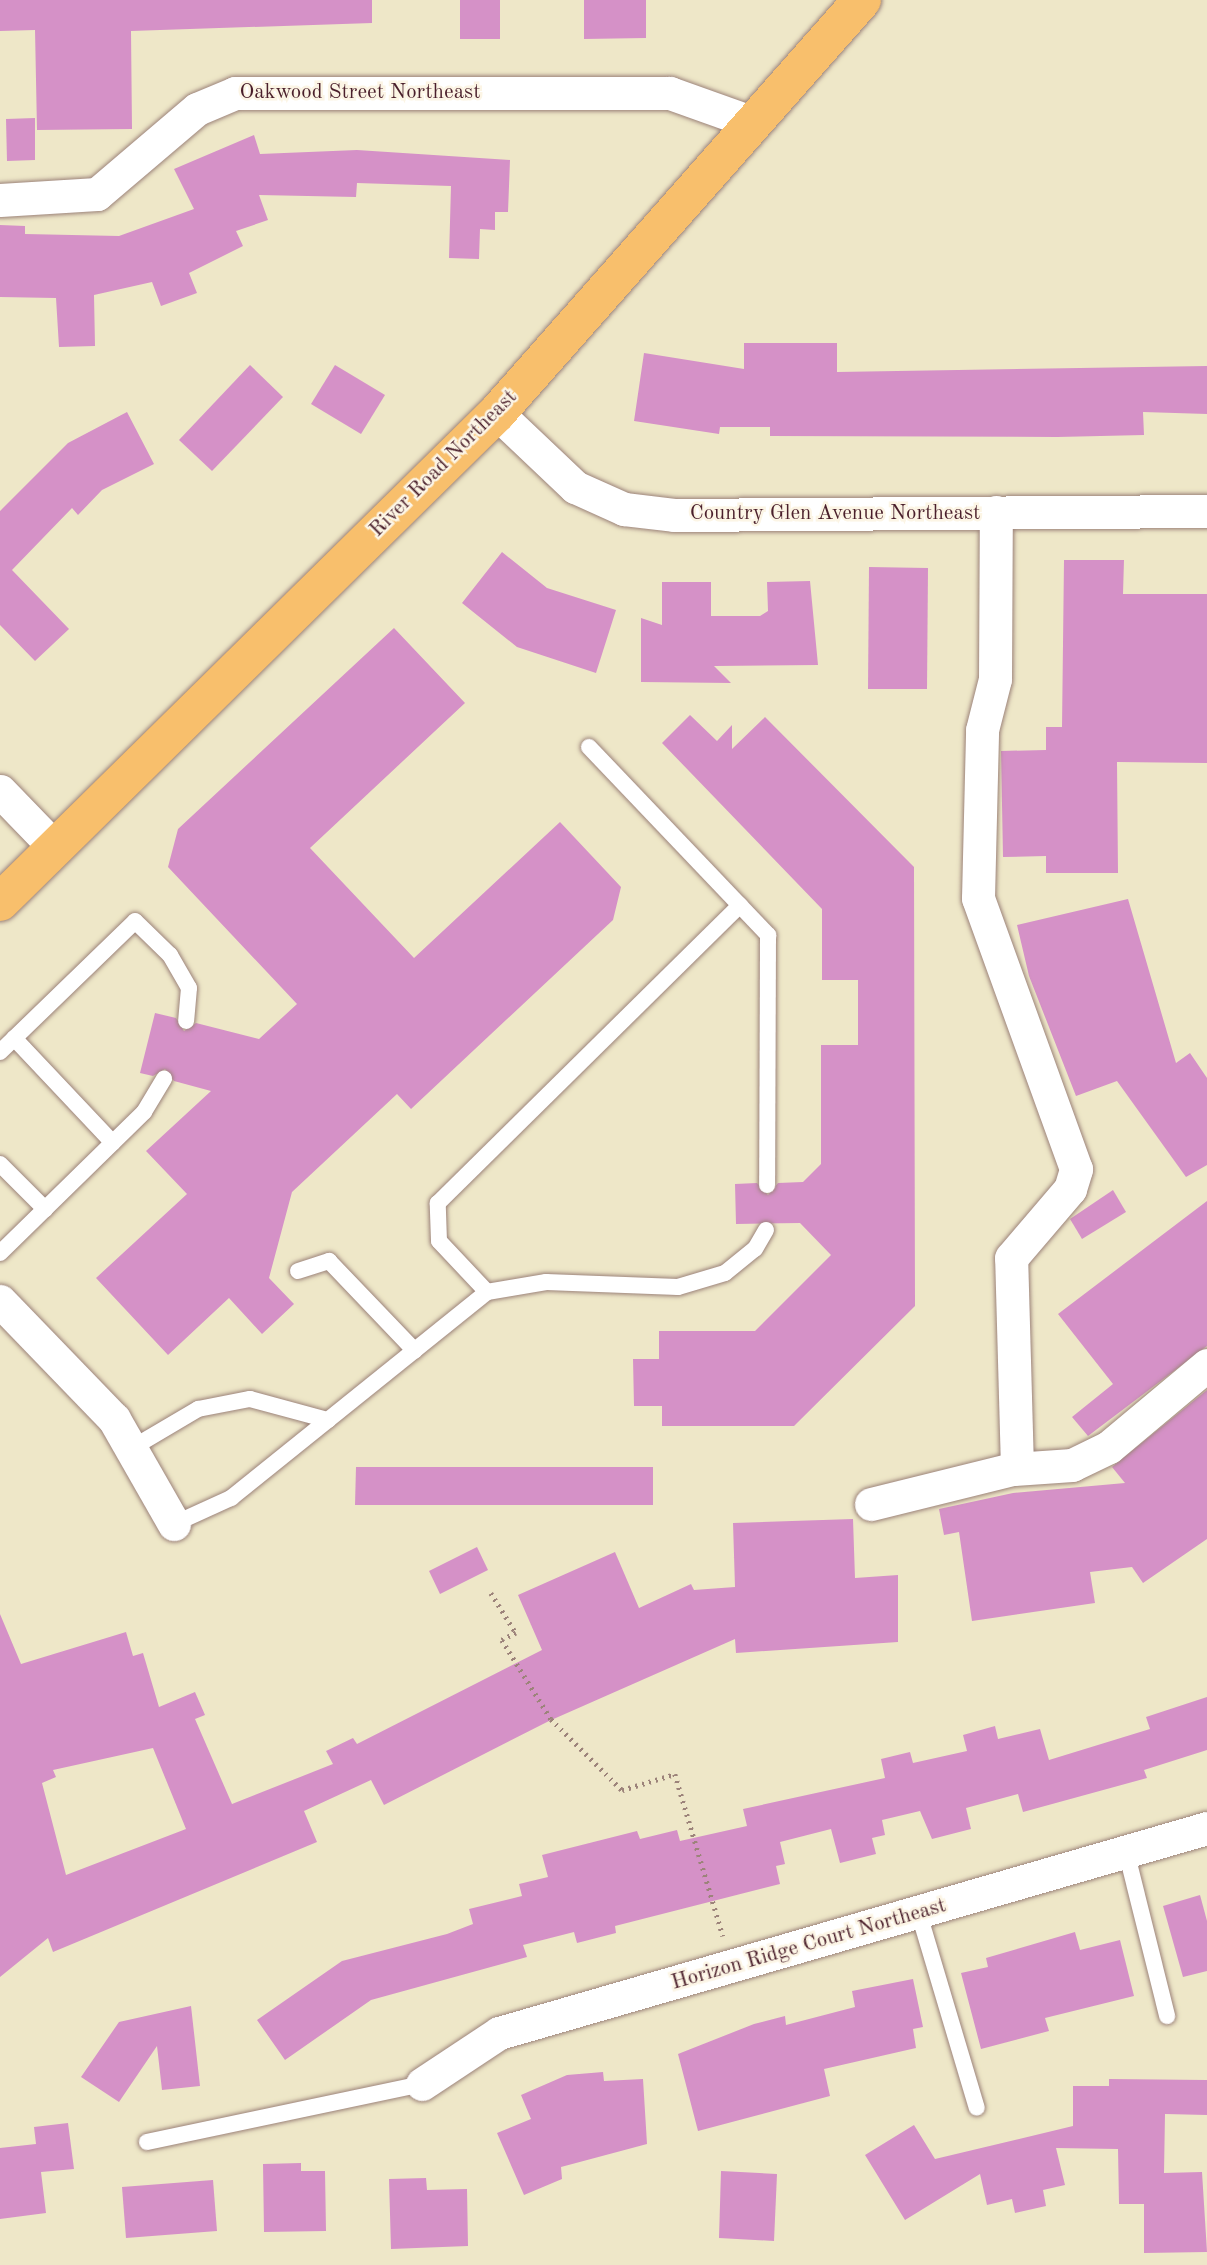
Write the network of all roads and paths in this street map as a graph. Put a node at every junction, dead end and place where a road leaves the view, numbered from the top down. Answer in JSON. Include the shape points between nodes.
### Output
{"nodes":[{"id":1,"x":862,"y":0,"type":"edge"},
{"id":2,"x":751,"y":122,"type":"junction"},
{"id":3,"x":0,"y":200,"type":"edge"},
{"id":4,"x":497,"y":413,"type":"junction"},
{"id":5,"x":1207,"y":511,"type":"edge"},
{"id":6,"x":996,"y":512,"type":"junction"},
{"id":7,"x":589,"y":747,"type":"dead end"},
{"id":8,"x":0,"y":791,"type":"edge"},
{"id":9,"x":55,"y":848,"type":"junction"},
{"id":10,"x":0,"y":902,"type":"edge"},
{"id":11,"x":740,"y":905,"type":"junction"},
{"id":12,"x":186,"y":1021,"type":"dead end"},
{"id":13,"x":14,"y":1038,"type":"junction"},
{"id":14,"x":0,"y":1052,"type":"edge"},
{"id":15,"x":164,"y":1079,"type":"dead end"},
{"id":16,"x":113,"y":1143,"type":"junction"},
{"id":17,"x":0,"y":1164,"type":"edge"},
{"id":18,"x":766,"y":1185,"type":"dead end"},
{"id":19,"x":45,"y":1209,"type":"junction"},
{"id":20,"x":766,"y":1230,"type":"dead end"},
{"id":21,"x":0,"y":1253,"type":"edge"},
{"id":22,"x":298,"y":1271,"type":"dead end"},
{"id":23,"x":487,"y":1292,"type":"junction"},
{"id":24,"x":0,"y":1301,"type":"edge"},
{"id":25,"x":415,"y":1351,"type":"junction"},
{"id":26,"x":1207,"y":1365,"type":"edge"},
{"id":27,"x":328,"y":1420,"type":"junction"},
{"id":28,"x":132,"y":1448,"type":"junction"},
{"id":29,"x":1014,"y":1469,"type":"junction"},
{"id":30,"x":872,"y":1504,"type":"dead end"},
{"id":31,"x":174,"y":1524,"type":"joint"},
{"id":32,"x":491,"y":1593,"type":"dead end"},
{"id":33,"x":1207,"y":1828,"type":"edge"},
{"id":34,"x":1126,"y":1855,"type":"junction"},
{"id":35,"x":919,"y":1914,"type":"junction"},
{"id":36,"x":733,"y":1967,"type":"junction"},
{"id":37,"x":1167,"y":2016,"type":"dead end"},
{"id":38,"x":422,"y":2084,"type":"joint"},
{"id":39,"x":977,"y":2108,"type":"dead end"},
{"id":40,"x":147,"y":2142,"type":"dead end"}],
"edges":[{"from":1,"to":2,"type":"main road","name":"River Road Northeast"},
{"from":2,"to":3,"type":"street","name":"Oakwood Street Northeast","via":[[670,93],[235,93],[197,109],[97,194]]},
{"from":2,"to":4,"type":"main road","name":"River Road Northeast"},
{"from":4,"to":6,"type":"street","name":"Country Glen Avenue Northeast","via":[[575,487],[624,509],[674,515]]},
{"from":4,"to":9,"type":"main road","name":"River Road Northeast"},
{"from":5,"to":6,"type":"street","name":"Country Glen Avenue Northeast"},
{"from":6,"to":29,"type":"street","via":[[995,679],[982,730],[978,898],[1076,1169],[1070,1189],[1011,1258]]},
{"from":7,"to":11,"type":"lane"},
{"from":8,"to":9,"type":"street"},
{"from":9,"to":10,"type":"main road","name":"River Road Northeast"},
{"from":11,"to":18,"type":"lane","via":[[768,935]]},
{"from":11,"to":23,"type":"lane","via":[[438,1203],[439,1241]]},
{"from":12,"to":13,"type":"lane","via":[[189,988],[170,955],[135,921]]},
{"from":13,"to":14,"type":"lane"},
{"from":13,"to":16,"type":"lane"},
{"from":15,"to":16,"type":"lane","via":[[144,1112]]},
{"from":16,"to":19,"type":"lane"},
{"from":17,"to":19,"type":"lane"},
{"from":19,"to":21,"type":"lane"},
{"from":20,"to":23,"type":"lane","via":[[755,1250],[726,1272],[678,1287],[546,1282]]},
{"from":22,"to":25,"type":"lane","via":[[329,1261]]},
{"from":23,"to":25,"type":"lane"},
{"from":24,"to":28,"type":"street","via":[[114,1419]]},
{"from":25,"to":27,"type":"lane"},
{"from":26,"to":29,"type":"street","via":[[1110,1447],[1072,1465]]},
{"from":27,"to":28,"type":"lane","via":[[250,1399],[198,1409]]},
{"from":27,"to":31,"type":"lane","via":[[231,1498]]},
{"from":28,"to":31,"type":"street"},
{"from":29,"to":30,"type":"street"},
{"from":32,"to":36,"type":"path","via":[[516,1633],[502,1640],[551,1719],[622,1790],[675,1774]]},
{"from":33,"to":34,"type":"street","name":"Horizon Ridge Court Northeast"},
{"from":34,"to":35,"type":"street","name":"Horizon Ridge Court Northeast"},
{"from":34,"to":37,"type":"lane"},
{"from":35,"to":36,"type":"street","name":"Horizon Ridge Court Northeast"},
{"from":35,"to":39,"type":"lane"},
{"from":36,"to":38,"type":"street","name":"Horizon Ridge Court Northeast","via":[[499,2033]]},
{"from":38,"to":40,"type":"lane"}]}
